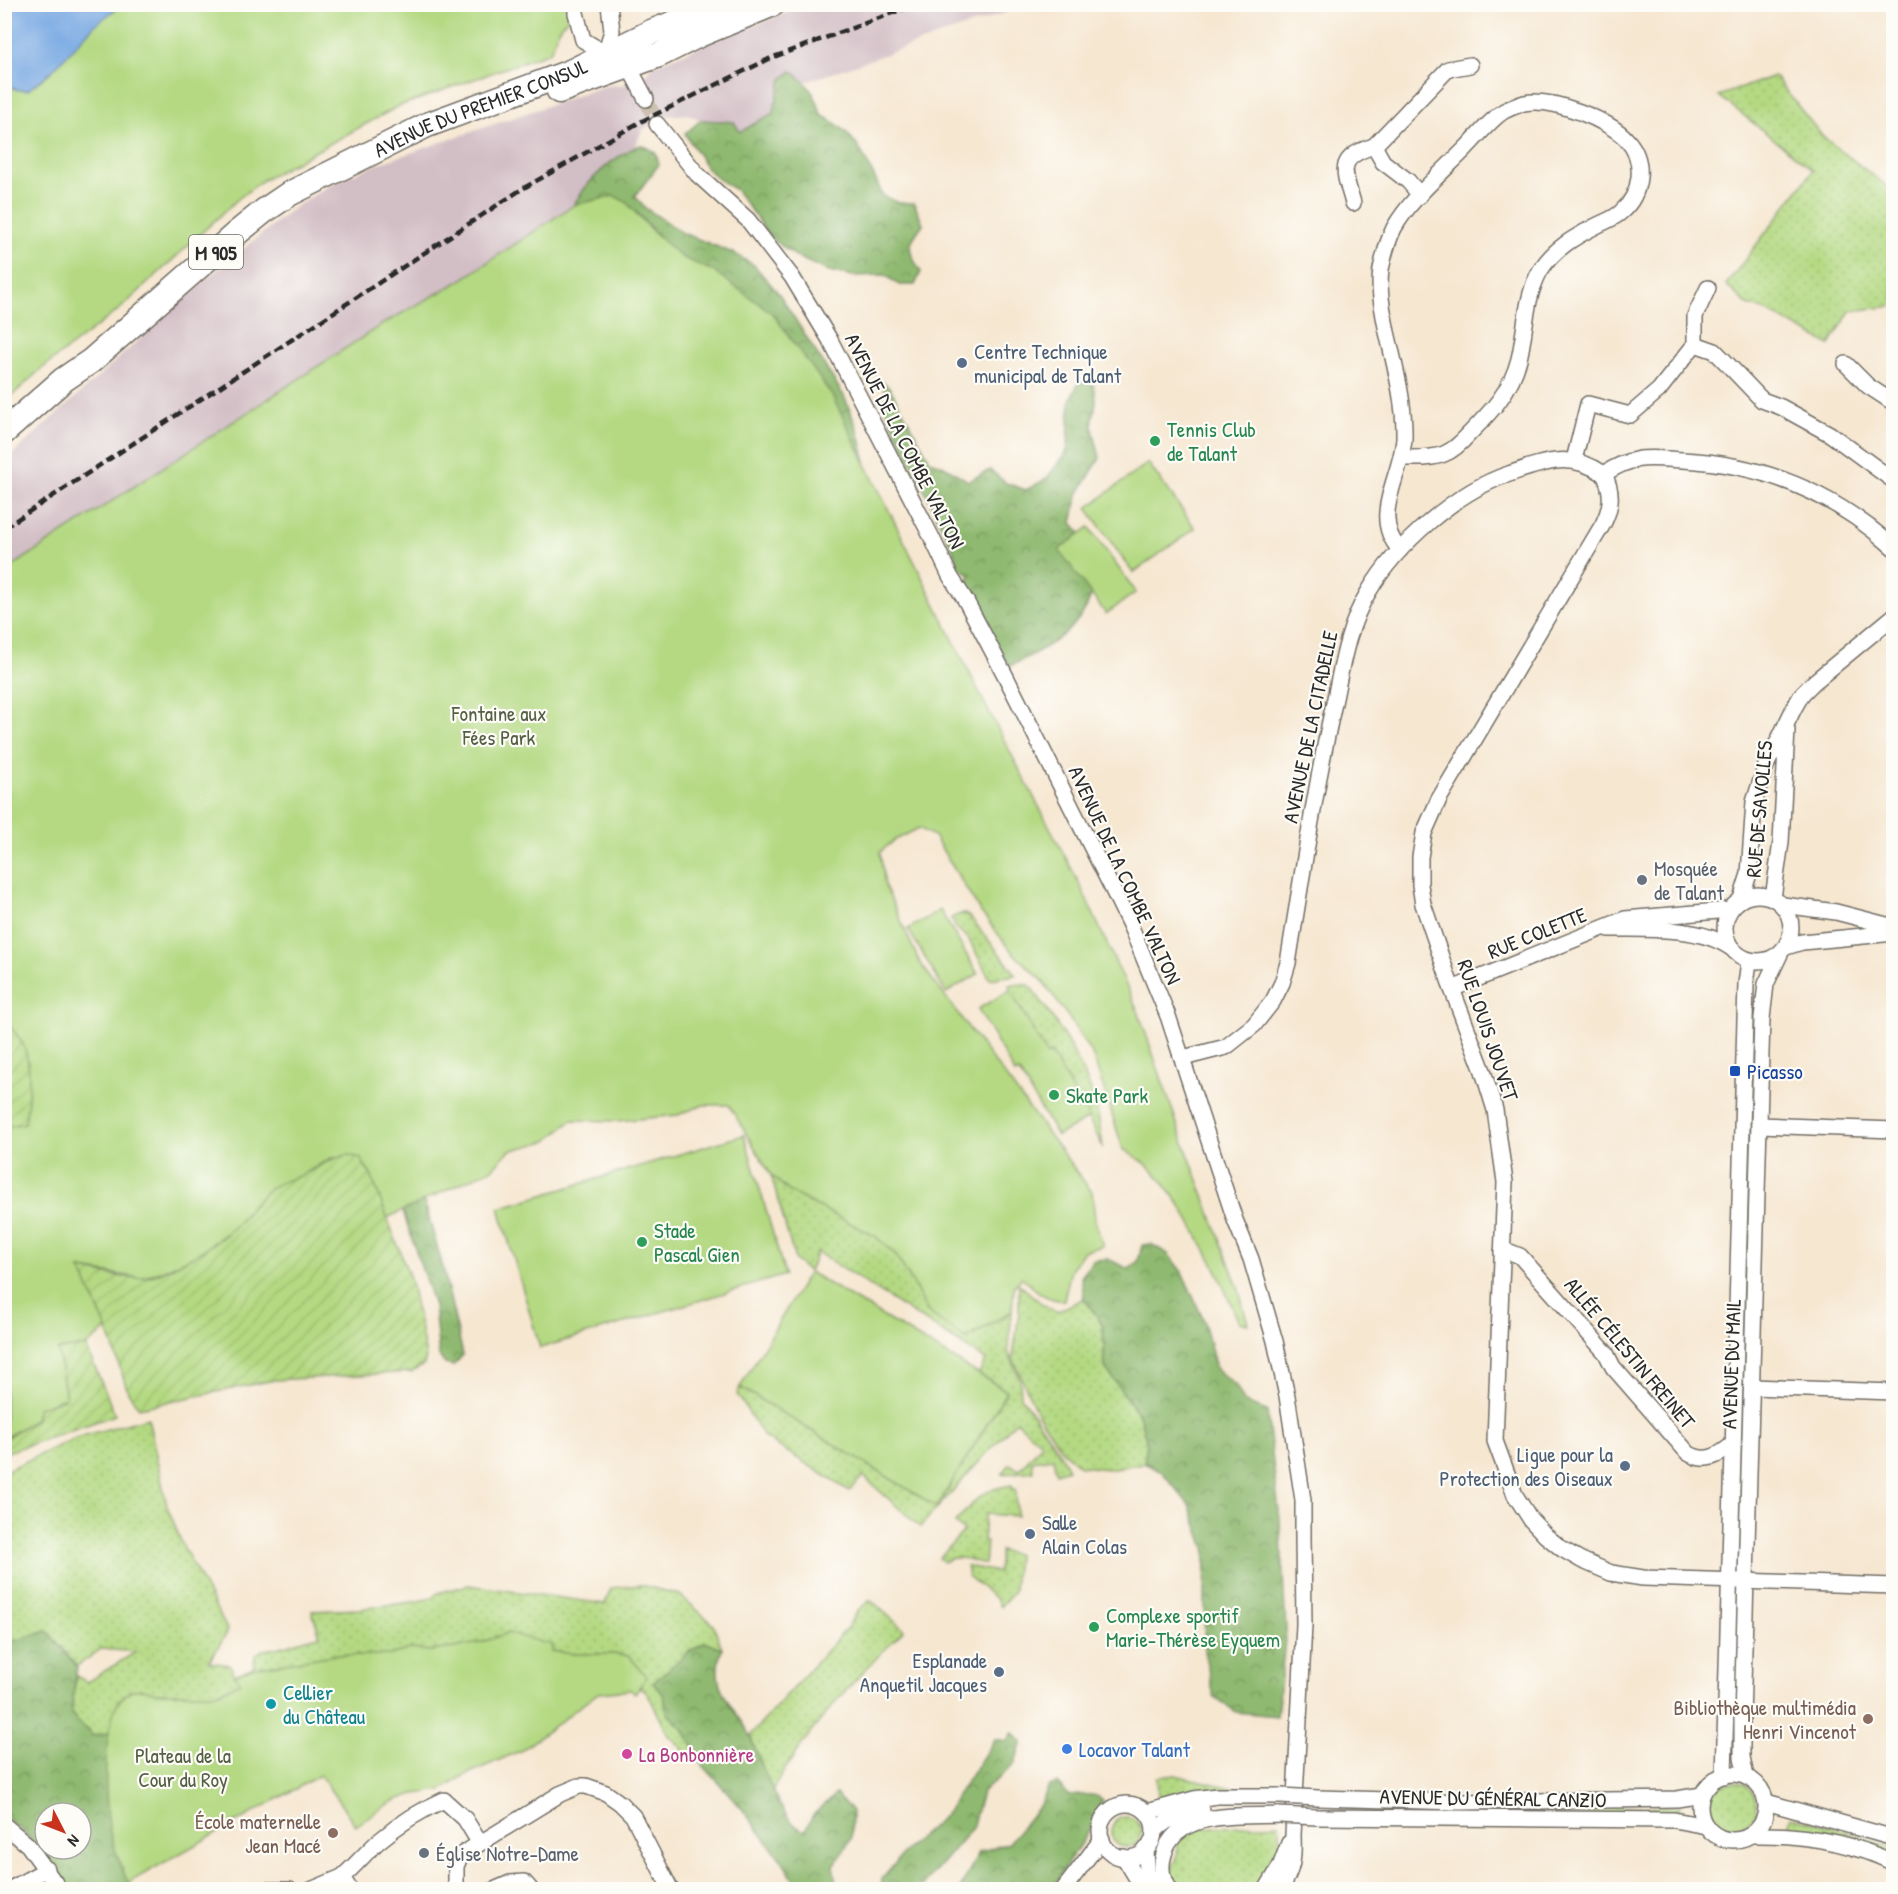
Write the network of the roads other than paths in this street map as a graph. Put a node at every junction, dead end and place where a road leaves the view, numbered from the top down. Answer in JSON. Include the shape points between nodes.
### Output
{"nodes":[{"id":1,"x":576,"y":4,"type":"edge"},
{"id":2,"x":609,"y":4,"type":"edge"},
{"id":3,"x":723,"y":4,"type":"edge"},
{"id":4,"x":753,"y":4,"type":"edge"},
{"id":5,"x":773,"y":4,"type":"edge"},
{"id":6,"x":605,"y":53,"type":"junction"},
{"id":7,"x":1470,"y":65,"type":"dead end"},
{"id":8,"x":629,"y":67,"type":"junction"},
{"id":9,"x":555,"y":93,"type":"junction"},
{"id":10,"x":646,"y":99,"type":"tunnel mouth"},
{"id":11,"x":657,"y":124,"type":"tunnel mouth"},
{"id":12,"x":1374,"y":146,"type":"junction"},
{"id":13,"x":355,"y":163,"type":"junction"},
{"id":14,"x":1420,"y":195,"type":"junction"},
{"id":15,"x":1353,"y":203,"type":"dead end"},
{"id":16,"x":1708,"y":288,"type":"dead end"},
{"id":17,"x":1695,"y":344,"type":"junction"},
{"id":18,"x":91,"y":361,"type":"junction"},
{"id":19,"x":1846,"y":364,"type":"dead end"},
{"id":20,"x":63,"y":380,"type":"junction"},
{"id":21,"x":1893,"y":403,"type":"edge"},
{"id":22,"x":4,"y":432,"type":"edge"},
{"id":23,"x":4,"y":444,"type":"edge"},
{"id":24,"x":4,"y":449,"type":"edge"},
{"id":25,"x":1402,"y":458,"type":"junction"},
{"id":26,"x":1574,"y":460,"type":"junction"},
{"id":27,"x":1604,"y":474,"type":"junction"},
{"id":28,"x":1893,"y":481,"type":"edge"},
{"id":29,"x":1891,"y":543,"type":"edge"},
{"id":30,"x":1400,"y":550,"type":"junction"},
{"id":31,"x":1893,"y":616,"type":"edge"},
{"id":32,"x":1788,"y":724,"type":"junction"},
{"id":33,"x":1778,"y":902,"type":"junction"},
{"id":34,"x":1736,"y":905,"type":"junction"},
{"id":35,"x":1893,"y":927,"type":"edge"},
{"id":36,"x":1603,"y":929,"type":"junction"},
{"id":37,"x":1893,"y":933,"type":"edge"},
{"id":38,"x":1731,"y":948,"type":"junction"},
{"id":39,"x":1783,"y":951,"type":"junction"},
{"id":40,"x":1749,"y":961,"type":"junction"},
{"id":41,"x":1452,"y":989,"type":"junction"},
{"id":42,"x":1183,"y":1058,"type":"junction"},
{"id":43,"x":1759,"y":1125,"type":"junction"},
{"id":44,"x":1893,"y":1130,"type":"edge"},
{"id":45,"x":1502,"y":1252,"type":"junction"},
{"id":46,"x":1752,"y":1387,"type":"junction"},
{"id":47,"x":1893,"y":1392,"type":"edge"},
{"id":48,"x":1733,"y":1444,"type":"junction"},
{"id":49,"x":1729,"y":1580,"type":"junction"},
{"id":50,"x":1746,"y":1580,"type":"junction"},
{"id":51,"x":1893,"y":1586,"type":"edge"},
{"id":52,"x":1724,"y":1776,"type":"junction"},
{"id":53,"x":1746,"y":1777,"type":"junction"},
{"id":54,"x":1702,"y":1795,"type":"junction"},
{"id":55,"x":1766,"y":1802,"type":"junction"},
{"id":56,"x":1146,"y":1812,"type":"junction"},
{"id":57,"x":1279,"y":1815,"type":"junction"},
{"id":58,"x":4,"y":1825,"type":"edge"},
{"id":59,"x":1706,"y":1826,"type":"junction"},
{"id":60,"x":1154,"y":1831,"type":"junction"},
{"id":61,"x":1293,"y":1835,"type":"junction"},
{"id":62,"x":1752,"y":1835,"type":"junction"},
{"id":63,"x":1893,"y":1838,"type":"edge"},
{"id":64,"x":1102,"y":1839,"type":"junction"},
{"id":65,"x":479,"y":1842,"type":"junction"},
{"id":66,"x":1146,"y":1849,"type":"junction"},
{"id":67,"x":1119,"y":1856,"type":"junction"},
{"id":68,"x":1893,"y":1863,"type":"edge"},
{"id":69,"x":1280,"y":1867,"type":"junction"},
{"id":70,"x":47,"y":1869,"type":"junction"},
{"id":71,"x":346,"y":1883,"type":"edge"},
{"id":72,"x":1066,"y":1886,"type":"edge"},
{"id":73,"x":9,"y":1890,"type":"edge"},
{"id":74,"x":60,"y":1890,"type":"edge"},
{"id":75,"x":256,"y":1890,"type":"edge"},
{"id":76,"x":290,"y":1890,"type":"edge"},
{"id":77,"x":311,"y":1890,"type":"edge"},
{"id":78,"x":456,"y":1890,"type":"edge"},
{"id":79,"x":494,"y":1890,"type":"edge"},
{"id":80,"x":531,"y":1890,"type":"edge"},
{"id":81,"x":671,"y":1890,"type":"edge"},
{"id":82,"x":1144,"y":1890,"type":"edge"},
{"id":83,"x":1156,"y":1890,"type":"edge"},
{"id":84,"x":1169,"y":1890,"type":"edge"},
{"id":85,"x":1266,"y":1890,"type":"edge"},
{"id":86,"x":1271,"y":1890,"type":"edge"},
{"id":87,"x":1280,"y":1890,"type":"edge"}],
"edges":[{"from":1,"to":6,"type":"street","via":[[583,40]]},
{"from":2,"to":6,"type":"street","via":[[612,31]]},
{"from":3,"to":6,"type":"main road","number":"M 905"},
{"from":4,"to":8,"type":"main road","number":"M 905","via":[[658,44]]},
{"from":5,"to":8,"type":"main road","number":"M 905"},
{"from":6,"to":8,"type":"main road","name":"AVENUE DU PREMIER CONSUL"},
{"from":6,"to":9,"type":"main road","name":"AVENUE DU PREMIER CONSUL","number":"M 905","via":[[592,71]]},
{"from":6,"to":13,"type":"main road","name":"AVENUE DU PREMIER CONSUL","number":"M 905","via":[[570,72],[427,125]]},
{"from":7,"to":12,"type":"street","via":[[1448,69]]},
{"from":8,"to":9,"type":"main road","name":"AVENUE DU PREMIER CONSUL","number":"M 905"},
{"from":8,"to":10,"type":"street"},
{"from":9,"to":13,"type":"main road","name":"AVENUE DU PREMIER CONSUL","number":"M 905"},
{"from":11,"to":42,"type":"street","name":"AVENUE DE LA COMBE VALTON","via":[[697,174],[748,220],[792,277],[830,340],[1131,927]]},
{"from":12,"to":14,"type":"street","via":[[1383,162]]},
{"from":12,"to":15,"type":"street","via":[[1347,161],[1344,170]]},
{"from":13,"to":18,"type":"main road","name":"AVENUE DU PREMIER CONSUL","number":"M 905","via":[[299,189],[264,211]]},
{"from":14,"to":25,"type":"street","via":[[1394,229],[1381,272],[1381,303],[1401,394]]},
{"from":14,"to":25,"type":"street","via":[[1497,117],[1526,103],[1548,102],[1614,129],[1632,145],[1638,157],[1636,192],[1626,208],[1570,239],[1540,271],[1528,303],[1516,369],[1493,411],[1444,454]]},
{"from":16,"to":17,"type":"street","via":[[1695,315]]},
{"from":17,"to":26,"type":"street","via":[[1659,390],[1630,415],[1588,404]]},
{"from":17,"to":28,"type":"street","via":[[1715,351],[1762,400],[1830,434]]},
{"from":18,"to":20,"type":"main road","name":"AVENUE DU PREMIER CONSUL","number":"M 905"},
{"from":18,"to":24,"type":"main road","name":"AVENUE DU PREMIER CONSUL","number":"M 905","via":[[83,379]]},
{"from":19,"to":21,"type":"street"},
{"from":20,"to":22,"type":"main road","name":"AVENUE DU PREMIER CONSUL","number":"M 905"},
{"from":20,"to":23,"type":"main road","name":"AVENUE DU PREMIER CONSUL","number":"M 905","via":[[56,396]]},
{"from":25,"to":30,"type":"street","via":[[1386,518],[1391,540]]},
{"from":26,"to":27,"type":"street","name":"AVENUE DE LA CITADELLE"},
{"from":26,"to":30,"type":"street","name":"AVENUE DE LA CITADELLE","via":[[1536,464],[1497,478],[1446,508]]},
{"from":27,"to":29,"type":"street","via":[[1636,458],[1734,465],[1812,491],[1853,514]]},
{"from":27,"to":41,"type":"street","name":"RUE LOUIS JOUVET","via":[[1611,497],[1603,524],[1439,798],[1424,833],[1419,868],[1423,904]]},
{"from":30,"to":42,"type":"street","name":"AVENUE DE LA CITADELLE","via":[[1369,591],[1347,642],[1282,983],[1273,1002],[1254,1025],[1226,1047]]},
{"from":31,"to":32,"type":"street","name":"RUE DE SAVOLLES","via":[[1802,694]]},
{"from":32,"to":33,"type":"street","name":"RUE DE SAVOLLES"},
{"from":32,"to":34,"type":"street","name":"RUE DE SAVOLLES","via":[[1764,768],[1754,802],[1749,874]]},
{"from":33,"to":34,"type":"street","via":[[1758,895]]},
{"from":33,"to":35,"type":"street"},
{"from":33,"to":39,"type":"street","via":[[1789,914],[1792,925]]},
{"from":34,"to":36,"type":"street","name":"RUE COLETTE","via":[[1625,919]]},
{"from":34,"to":38,"type":"street","via":[[1725,929]]},
{"from":36,"to":38,"type":"street","name":"RUE COLETTE","via":[[1693,934],[1719,940]]},
{"from":36,"to":41,"type":"street","name":"RUE COLETTE"},
{"from":37,"to":39,"type":"street","via":[[1802,942]]},
{"from":38,"to":40,"type":"street"},
{"from":39,"to":40,"type":"street","via":[[1772,960]]},
{"from":39,"to":43,"type":"street","name":"AVENUE DU MAIL","via":[[1766,984],[1763,1004]]},
{"from":40,"to":48,"type":"street","name":"AVENUE DU MAIL"},
{"from":41,"to":45,"type":"street","name":"RUE LOUIS JOUVET","via":[[1495,1110],[1505,1182]]},
{"from":42,"to":61,"type":"street","name":"AVENUE DE LA COMBE VALTON","via":[[1275,1341],[1303,1500],[1304,1625]]},
{"from":43,"to":44,"type":"street"},
{"from":43,"to":46,"type":"street","name":"AVENUE DU MAIL"},
{"from":45,"to":48,"type":"street","name":"ALLÉE CÉLESTIN FREINET","via":[[1520,1256],[1688,1453],[1713,1458]]},
{"from":45,"to":49,"type":"street","name":"RUE LOUIS JOUVET","via":[[1495,1441],[1522,1508],[1562,1549],[1611,1573],[1643,1578]]},
{"from":46,"to":47,"type":"street"},
{"from":46,"to":50,"type":"street","name":"AVENUE DU MAIL"},
{"from":48,"to":49,"type":"street","name":"AVENUE DU MAIL"},
{"from":49,"to":50,"type":"street","name":"RUE LOUIS JOUVET"},
{"from":49,"to":52,"type":"street","name":"AVENUE DU MAIL"},
{"from":50,"to":51,"type":"street","name":"RUE LOUIS JOUVET"},
{"from":50,"to":53,"type":"street","name":"AVENUE DU MAIL","via":[[1742,1757]]},
{"from":52,"to":53,"type":"street"},
{"from":52,"to":54,"type":"street"},
{"from":53,"to":55,"type":"street","via":[[1756,1784]]},
{"from":54,"to":56,"type":"street","name":"AVENUE DU GÉNÉRAL CANZIO","bridge":true,"via":[[1677,1799],[1460,1802],[1217,1796]]},
{"from":54,"to":59,"type":"street","via":[[1700,1811]]},
{"from":55,"to":62,"type":"street","via":[[1764,1820]]},
{"from":55,"to":63,"type":"street"},
{"from":56,"to":60,"type":"street"},
{"from":56,"to":64,"type":"street","via":[[1133,1805],[1112,1808],[1102,1822]]},
{"from":57,"to":59,"type":"street","name":"AVENUE DU GÉNÉRAL CANZIO","bridge":true,"via":[[1674,1820]]},
{"from":57,"to":60,"type":"street","via":[[1205,1809],[1167,1821]]},
{"from":57,"to":84,"type":"street","via":[[1205,1820],[1178,1831],[1168,1843],[1162,1863],[1162,1878]]},
{"from":58,"to":70,"type":"street","via":[[28,1845]]},
{"from":59,"to":62,"type":"street","via":[[1727,1840]]},
{"from":60,"to":66,"type":"street"},
{"from":61,"to":69,"type":"street"},
{"from":61,"to":87,"type":"street","name":"AVENUE DE LA COMBE VALTON","via":[[1294,1858]]},
{"from":62,"to":68,"type":"street","via":[[1782,1834],[1836,1843]]},
{"from":64,"to":67,"type":"street"},
{"from":64,"to":72,"type":"street"},
{"from":65,"to":71,"type":"street","via":[[465,1819],[444,1800],[421,1810],[378,1841]]},
{"from":65,"to":78,"type":"street","via":[[461,1855],[456,1866]]},
{"from":65,"to":81,"type":"street","via":[[560,1794],[586,1786],[606,1793],[633,1816]]},
{"from":66,"to":67,"type":"street","via":[[1132,1857]]},
{"from":66,"to":83,"type":"street","via":[[1147,1872]]},
{"from":67,"to":72,"type":"street","via":[[1092,1865]]},
{"from":67,"to":82,"type":"street"},
{"from":69,"to":85,"type":"street"},
{"from":69,"to":86,"type":"street"},
{"from":70,"to":73,"type":"street"},
{"from":70,"to":74,"type":"street"},
{"from":71,"to":77,"type":"street"},
{"from":75,"to":76,"type":"street"},
{"from":79,"to":80,"type":"street","via":[[510,1882],[524,1882]]}]}
